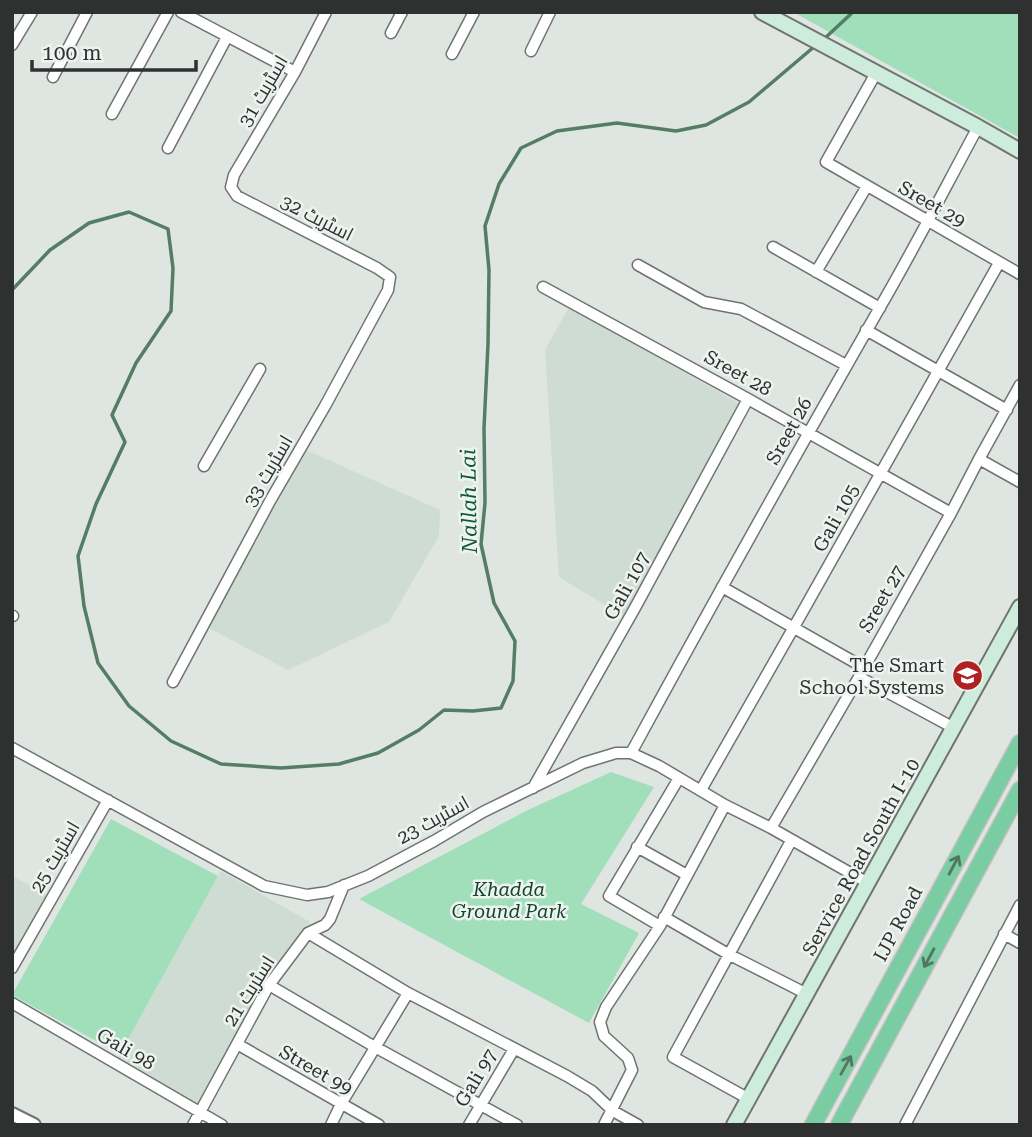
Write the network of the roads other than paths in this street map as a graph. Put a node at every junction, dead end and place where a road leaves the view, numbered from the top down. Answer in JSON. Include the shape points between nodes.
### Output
{"nodes":[{"id":1,"x":32,"y":12,"type":"edge"},
{"id":2,"x":87,"y":12,"type":"edge"},
{"id":3,"x":168,"y":12,"type":"edge"},
{"id":4,"x":181,"y":12,"type":"edge"},
{"id":5,"x":326,"y":12,"type":"edge"},
{"id":6,"x":402,"y":12,"type":"edge"},
{"id":7,"x":474,"y":12,"type":"edge"},
{"id":8,"x":551,"y":12,"type":"edge"},
{"id":9,"x":762,"y":12,"type":"edge"},
{"id":10,"x":391,"y":33,"type":"dead end"},
{"id":11,"x":227,"y":37,"type":"junction"},
{"id":12,"x":12,"y":45,"type":"edge"},
{"id":13,"x":531,"y":51,"type":"dead end"},
{"id":14,"x":452,"y":54,"type":"dead end"},
{"id":15,"x":295,"y":72,"type":"junction"},
{"id":16,"x":876,"y":73,"type":"junction"},
{"id":17,"x":53,"y":77,"type":"dead end"},
{"id":18,"x":112,"y":114,"type":"dead end"},
{"id":19,"x":978,"y":127,"type":"junction"},
{"id":20,"x":167,"y":149,"type":"dead end"},
{"id":21,"x":1020,"y":151,"type":"edge"},
{"id":22,"x":867,"y":186,"type":"junction"},
{"id":23,"x":230,"y":187,"type":"joint"},
{"id":24,"x":927,"y":221,"type":"junction"},
{"id":25,"x":773,"y":247,"type":"dead end"},
{"id":26,"x":999,"y":263,"type":"junction"},
{"id":27,"x":638,"y":265,"type":"dead end"},
{"id":28,"x":816,"y":272,"type":"junction"},
{"id":29,"x":1020,"y":274,"type":"edge"},
{"id":30,"x":390,"y":277,"type":"joint"},
{"id":31,"x":543,"y":287,"type":"dead end"},
{"id":32,"x":880,"y":308,"type":"junction"},
{"id":33,"x":866,"y":330,"type":"junction"},
{"id":34,"x":846,"y":365,"type":"junction"},
{"id":35,"x":260,"y":369,"type":"dead end"},
{"id":36,"x":939,"y":372,"type":"junction"},
{"id":37,"x":1020,"y":385,"type":"edge"},
{"id":38,"x":748,"y":399,"type":"junction"},
{"id":39,"x":1007,"y":410,"type":"junction"},
{"id":40,"x":808,"y":432,"type":"junction"},
{"id":41,"x":978,"y":459,"type":"junction"},
{"id":42,"x":204,"y":466,"type":"dead end"},
{"id":43,"x":881,"y":473,"type":"junction"},
{"id":44,"x":1020,"y":482,"type":"edge"},
{"id":45,"x":951,"y":513,"type":"junction"},
{"id":46,"x":722,"y":587,"type":"junction"},
{"id":47,"x":1020,"y":607,"type":"edge"},
{"id":48,"x":794,"y":627,"type":"junction"},
{"id":49,"x":863,"y":667,"type":"junction"},
{"id":50,"x":859,"y":677,"type":"junction"},
{"id":51,"x":173,"y":682,"type":"dead end"},
{"id":52,"x":954,"y":729,"type":"junction"},
{"id":53,"x":1020,"y":743,"type":"edge"},
{"id":54,"x":12,"y":748,"type":"edge"},
{"id":55,"x":631,"y":753,"type":"junction"},
{"id":56,"x":679,"y":778,"type":"junction"},
{"id":57,"x":532,"y":788,"type":"junction"},
{"id":58,"x":701,"y":790,"type":"junction"},
{"id":59,"x":1020,"y":790,"type":"edge"},
{"id":60,"x":108,"y":800,"type":"junction"},
{"id":61,"x":725,"y":805,"type":"junction"},
{"id":62,"x":771,"y":828,"type":"junction"},
{"id":63,"x":791,"y":841,"type":"junction"},
{"id":64,"x":637,"y":847,"type":"junction"},
{"id":65,"x":687,"y":875,"type":"junction"},
{"id":66,"x":868,"y":883,"type":"junction"},
{"id":67,"x":344,"y":885,"type":"junction"},
{"id":68,"x":1020,"y":905,"type":"edge"},
{"id":69,"x":926,"y":918,"type":"junction"},
{"id":70,"x":662,"y":921,"type":"junction"},
{"id":71,"x":945,"y":928,"type":"junction"},
{"id":72,"x":308,"y":933,"type":"junction"},
{"id":73,"x":1004,"y":934,"type":"junction"},
{"id":74,"x":1020,"y":943,"type":"edge"},
{"id":75,"x":728,"y":954,"type":"junction"},
{"id":76,"x":12,"y":968,"type":"edge"},
{"id":77,"x":269,"y":985,"type":"junction"},
{"id":78,"x":408,"y":993,"type":"junction"},
{"id":79,"x":807,"y":994,"type":"junction"},
{"id":80,"x":12,"y":1003,"type":"edge"},
{"id":81,"x":237,"y":1044,"type":"junction"},
{"id":82,"x":375,"y":1047,"type":"junction"},
{"id":83,"x":514,"y":1049,"type":"junction"},
{"id":84,"x":749,"y":1099,"type":"junction"},
{"id":85,"x":341,"y":1104,"type":"junction"},
{"id":86,"x":481,"y":1105,"type":"junction"},
{"id":87,"x":613,"y":1111,"type":"junction"},
{"id":88,"x":200,"y":1113,"type":"junction"},
{"id":89,"x":12,"y":1114,"type":"edge"},
{"id":90,"x":34,"y":1125,"type":"edge"},
{"id":91,"x":193,"y":1125,"type":"edge"},
{"id":92,"x":222,"y":1125,"type":"edge"},
{"id":93,"x":331,"y":1125,"type":"edge"},
{"id":94,"x":379,"y":1125,"type":"edge"},
{"id":95,"x":469,"y":1125,"type":"edge"},
{"id":96,"x":517,"y":1125,"type":"edge"},
{"id":97,"x":604,"y":1125,"type":"edge"},
{"id":98,"x":638,"y":1125,"type":"edge"},
{"id":99,"x":734,"y":1125,"type":"edge"},
{"id":100,"x":813,"y":1125,"type":"edge"},
{"id":101,"x":839,"y":1125,"type":"edge"},
{"id":102,"x":905,"y":1125,"type":"edge"}],
"edges":[{"from":1,"to":12,"type":"street"},
{"from":2,"to":17,"type":"street"},
{"from":3,"to":18,"type":"street"},
{"from":4,"to":11,"type":"street"},
{"from":5,"to":15,"type":"street","name":"اسٹریٹ 31"},
{"from":6,"to":10,"type":"street"},
{"from":7,"to":14,"type":"street"},
{"from":8,"to":13,"type":"street"},
{"from":9,"to":16,"type":"main road"},
{"from":11,"to":15,"type":"street"},
{"from":11,"to":20,"type":"street"},
{"from":15,"to":23,"type":"street","name":"اسٹریٹ 31"},
{"from":16,"to":19,"type":"main road"},
{"from":16,"to":22,"type":"street","name":"Sreet 29","via":[[826,159]]},
{"from":19,"to":21,"type":"main road"},
{"from":19,"to":24,"type":"street","name":"Sreet 26"},
{"from":22,"to":24,"type":"street","name":"Sreet 29"},
{"from":22,"to":28,"type":"street"},
{"from":23,"to":30,"type":"street","name":"اسٹریٹ 32","via":[[237,195]]},
{"from":24,"to":26,"type":"street","name":"Sreet 29"},
{"from":24,"to":32,"type":"street","name":"Sreet 26"},
{"from":25,"to":28,"type":"street"},
{"from":26,"to":29,"type":"street","name":"Sreet 29"},
{"from":26,"to":36,"type":"street","name":"Gali 105"},
{"from":27,"to":34,"type":"street","via":[[704,302],[741,309]]},
{"from":28,"to":32,"type":"street"},
{"from":30,"to":51,"type":"street","name":"اسٹریٹ 33","via":[[388,290]]},
{"from":31,"to":38,"type":"street","name":"Sreet 28"},
{"from":32,"to":33,"type":"street","name":"Sreet 26"},
{"from":33,"to":34,"type":"street","name":"Sreet 26"},
{"from":33,"to":36,"type":"street"},
{"from":34,"to":40,"type":"street","name":"Sreet 26"},
{"from":35,"to":42,"type":"street"},
{"from":36,"to":39,"type":"street"},
{"from":36,"to":43,"type":"street","name":"Gali 105"},
{"from":37,"to":39,"type":"street","name":"Sreet 27"},
{"from":38,"to":40,"type":"street","name":"Sreet 28"},
{"from":38,"to":57,"type":"street","name":"Gali 107"},
{"from":39,"to":41,"type":"street","name":"Sreet 27"},
{"from":40,"to":43,"type":"street","name":"Sreet 28"},
{"from":40,"to":46,"type":"street","name":"Sreet 26"},
{"from":41,"to":44,"type":"street"},
{"from":41,"to":45,"type":"street","name":"Sreet 27"},
{"from":43,"to":45,"type":"street","name":"Sreet 28"},
{"from":43,"to":48,"type":"street","name":"Gali 105"},
{"from":45,"to":49,"type":"street","name":"Sreet 27"},
{"from":46,"to":48,"type":"street"},
{"from":46,"to":55,"type":"street","name":"Sreet 26"},
{"from":47,"to":52,"type":"main road","name":"Service Road South I-10"},
{"from":48,"to":49,"type":"street"},
{"from":48,"to":58,"type":"street","name":"Gali 105"},
{"from":49,"to":50,"type":"street","name":"Sreet 27"},
{"from":50,"to":52,"type":"street"},
{"from":50,"to":62,"type":"street","name":"Sreet 27"},
{"from":52,"to":66,"type":"main road","name":"Service Road South I-10"},
{"from":69,"to":53,"type":"highway","name":"IJP Road","one_way":true},
{"from":54,"to":60,"type":"street","name":"اسٹریٹ 23"},
{"from":55,"to":56,"type":"street"},
{"from":55,"to":57,"type":"street","name":"اسٹریٹ 23","via":[[583,763]]},
{"from":56,"to":58,"type":"street"},
{"from":56,"to":64,"type":"street"},
{"from":57,"to":67,"type":"street","name":"اسٹریٹ 23"},
{"from":58,"to":61,"type":"street"},
{"from":59,"to":71,"type":"highway"},
{"from":60,"to":67,"type":"street","name":"اسٹریٹ 23","via":[[264,886],[307,895]]},
{"from":60,"to":76,"type":"street","name":"اسٹریٹ 25"},
{"from":61,"to":62,"type":"street"},
{"from":61,"to":65,"type":"street"},
{"from":62,"to":63,"type":"street"},
{"from":63,"to":66,"type":"street"},
{"from":63,"to":75,"type":"street"},
{"from":64,"to":65,"type":"street"},
{"from":64,"to":70,"type":"street","via":[[609,896]]},
{"from":65,"to":70,"type":"street"},
{"from":66,"to":79,"type":"main road","name":"Service Road South I-10"},
{"from":67,"to":72,"type":"street","name":"اسٹریٹ 21","via":[[330,919]]},
{"from":68,"to":73,"type":"street"},
{"from":69,"to":71,"type":"highway"},
{"from":100,"to":69,"type":"highway","name":"IJP Road","one_way":true},
{"from":70,"to":75,"type":"street"},
{"from":70,"to":87,"type":"street","via":[[600,1023],[604,1036],[628,1058],[632,1070]]},
{"from":71,"to":101,"type":"highway","one_way":true},
{"from":72,"to":77,"type":"street","name":"اسٹریٹ 21"},
{"from":72,"to":78,"type":"street"},
{"from":73,"to":74,"type":"street"},
{"from":73,"to":102,"type":"street"},
{"from":75,"to":79,"type":"street"},
{"from":75,"to":84,"type":"street","via":[[673,1057]]},
{"from":77,"to":81,"type":"street","name":"اسٹریٹ 21"},
{"from":77,"to":82,"type":"street"},
{"from":78,"to":82,"type":"street"},
{"from":78,"to":83,"type":"street"},
{"from":79,"to":84,"type":"main road","name":"Service Road South I-10"},
{"from":80,"to":88,"type":"street","name":"Gali 98"},
{"from":81,"to":85,"type":"street","name":"Street 99"},
{"from":81,"to":88,"type":"street","name":"اسٹریٹ 21"},
{"from":82,"to":85,"type":"street"},
{"from":82,"to":86,"type":"street"},
{"from":83,"to":86,"type":"street","name":"Gali 97"},
{"from":83,"to":87,"type":"street","via":[[592,1091]]},
{"from":84,"to":99,"type":"main road","name":"Service Road South I-10"},
{"from":85,"to":93,"type":"street"},
{"from":85,"to":94,"type":"street","name":"Street 99"},
{"from":86,"to":95,"type":"street","name":"Gali 97"},
{"from":86,"to":96,"type":"street"},
{"from":87,"to":97,"type":"street"},
{"from":87,"to":98,"type":"street"},
{"from":88,"to":91,"type":"street","name":"اسٹریٹ 21"},
{"from":88,"to":92,"type":"street","name":"Gali 98"},
{"from":89,"to":90,"type":"street"}]}
